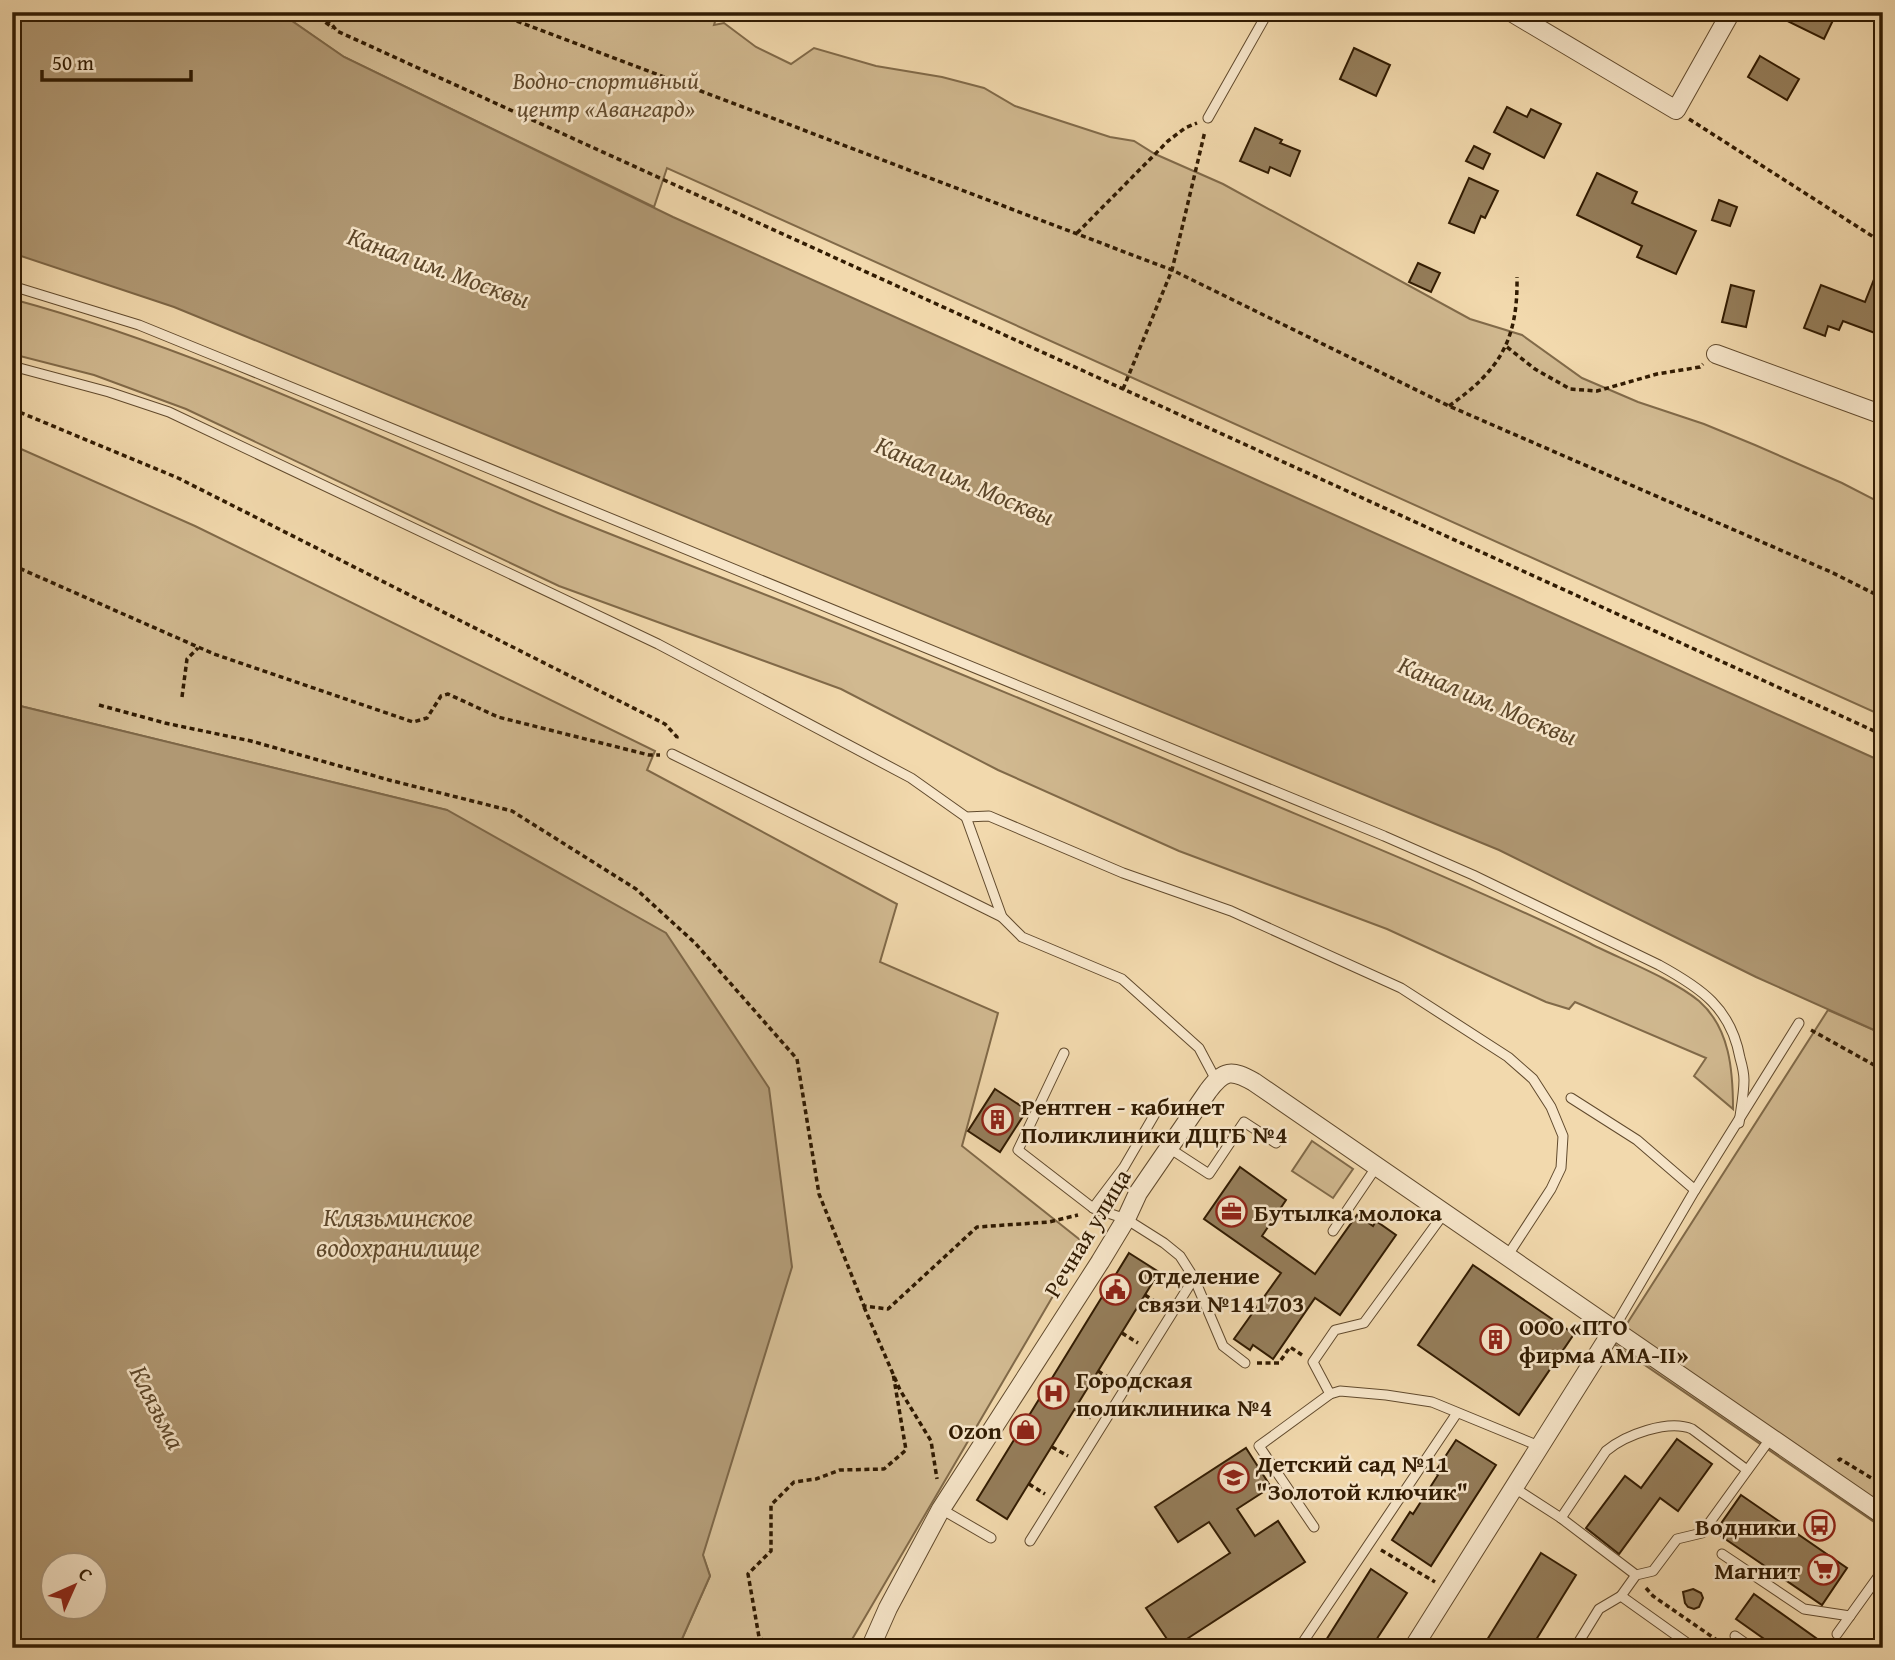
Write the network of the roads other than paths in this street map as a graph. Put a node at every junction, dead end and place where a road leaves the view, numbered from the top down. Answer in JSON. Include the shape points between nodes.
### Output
{"nodes":[{"id":1,"x":1268,"y":12,"type":"edge"},
{"id":2,"x":1511,"y":12,"type":"edge"},
{"id":3,"x":1731,"y":12,"type":"edge"},
{"id":4,"x":1208,"y":118,"type":"road end"},
{"id":5,"x":12,"y":286,"type":"edge"},
{"id":6,"x":1716,"y":354,"type":"road end"},
{"id":7,"x":12,"y":366,"type":"edge"},
{"id":8,"x":1883,"y":415,"type":"edge"},
{"id":9,"x":672,"y":754,"type":"road end"},
{"id":10,"x":966,"y":817,"type":"junction"},
{"id":11,"x":1002,"y":917,"type":"junction"},
{"id":12,"x":1799,"y":1023,"type":"road end"},
{"id":13,"x":1063,"y":1053,"type":"dead end"},
{"id":14,"x":1216,"y":1080,"type":"junction"},
{"id":15,"x":1571,"y":1098,"type":"dead end"},
{"id":16,"x":1156,"y":1112,"type":"dead end"},
{"id":17,"x":1739,"y":1122,"type":"junction"},
{"id":18,"x":1276,"y":1143,"type":"dead end"},
{"id":19,"x":1169,"y":1148,"type":"junction"},
{"id":20,"x":1377,"y":1166,"type":"junction"},
{"id":21,"x":1695,"y":1190,"type":"junction"},
{"id":22,"x":1093,"y":1208,"type":"junction"},
{"id":23,"x":1445,"y":1212,"type":"junction"},
{"id":24,"x":1126,"y":1219,"type":"junction"},
{"id":25,"x":1333,"y":1231,"type":"dead end"},
{"id":26,"x":1508,"y":1255,"type":"junction"},
{"id":27,"x":1194,"y":1278,"type":"junction"},
{"id":28,"x":1613,"y":1330,"type":"junction"},
{"id":29,"x":1245,"y":1363,"type":"road end"},
{"id":30,"x":1330,"y":1394,"type":"junction"},
{"id":31,"x":1457,"y":1413,"type":"junction"},
{"id":32,"x":1770,"y":1439,"type":"junction"},
{"id":33,"x":1539,"y":1446,"type":"junction"},
{"id":34,"x":1747,"y":1471,"type":"junction"},
{"id":35,"x":1513,"y":1487,"type":"junction"},
{"id":36,"x":941,"y":1509,"type":"junction"},
{"id":37,"x":1883,"y":1515,"type":"edge"},
{"id":38,"x":1561,"y":1518,"type":"junction"},
{"id":39,"x":1314,"y":1527,"type":"dead end"},
{"id":40,"x":991,"y":1538,"type":"dead end"},
{"id":41,"x":1030,"y":1541,"type":"dead end"},
{"id":42,"x":1722,"y":1554,"type":"dead end"},
{"id":43,"x":1883,"y":1570,"type":"edge"},
{"id":44,"x":1636,"y":1575,"type":"junction"},
{"id":45,"x":1621,"y":1596,"type":"junction"},
{"id":46,"x":1850,"y":1616,"type":"junction"},
{"id":47,"x":1837,"y":1634,"type":"dead end"},
{"id":48,"x":1735,"y":1636,"type":"dead end"},
{"id":49,"x":875,"y":1648,"type":"edge"},
{"id":50,"x":1299,"y":1648,"type":"edge"},
{"id":51,"x":1413,"y":1648,"type":"edge"},
{"id":52,"x":1575,"y":1648,"type":"edge"},
{"id":53,"x":1694,"y":1648,"type":"edge"},
{"id":54,"x":1752,"y":1648,"type":"edge"}],
"edges":[{"from":1,"to":4,"type":"lane"},
{"from":2,"to":3,"type":"street","via":[[1676,110]]},
{"from":5,"to":17,"type":"lane","via":[[139,325],[225,360],[1384,836],[1585,929],[1687,980],[1711,998],[1728,1020],[1739,1048],[1744,1079]]},
{"from":6,"to":8,"type":"street"},
{"from":7,"to":10,"type":"lane","via":[[169,412],[658,644],[911,778]]},
{"from":9,"to":11,"type":"lane"},
{"from":10,"to":11,"type":"lane"},
{"from":10,"to":26,"type":"lane","via":[[989,816],[1124,873],[1231,911],[1401,988],[1508,1057],[1533,1079],[1563,1136],[1561,1168]]},
{"from":11,"to":14,"type":"lane","via":[[1022,937],[1122,979],[1199,1048]]},
{"from":12,"to":17,"type":"lane"},
{"from":13,"to":22,"type":"lane","via":[[1018,1150]]},
{"from":14,"to":19,"type":"street","name":"Речная улица"},
{"from":14,"to":20,"type":"street","via":[[1226,1073],[1239,1073]]},
{"from":15,"to":21,"type":"lane","via":[[1637,1140]]},
{"from":16,"to":22,"type":"lane"},
{"from":17,"to":21,"type":"lane"},
{"from":18,"to":19,"type":"lane","via":[[1244,1122],[1209,1174]]},
{"from":19,"to":24,"type":"street","name":"Речная улица"},
{"from":20,"to":23,"type":"street"},
{"from":20,"to":25,"type":"lane"},
{"from":21,"to":28,"type":"lane"},
{"from":22,"to":24,"type":"lane"},
{"from":23,"to":26,"type":"street"},
{"from":23,"to":30,"type":"lane","via":[[1364,1323],[1335,1330],[1313,1363]]},
{"from":24,"to":27,"type":"lane","via":[[1180,1256]]},
{"from":24,"to":36,"type":"street","name":"Речная улица"},
{"from":26,"to":28,"type":"street"},
{"from":27,"to":29,"type":"lane","via":[[1223,1346]]},
{"from":27,"to":41,"type":"lane"},
{"from":28,"to":32,"type":"street"},
{"from":28,"to":33,"type":"street"},
{"from":30,"to":31,"type":"lane","via":[[1340,1391],[1432,1402]]},
{"from":30,"to":39,"type":"lane","via":[[1259,1446]]},
{"from":31,"to":33,"type":"lane"},
{"from":31,"to":50,"type":"lane"},
{"from":32,"to":34,"type":"lane"},
{"from":32,"to":37,"type":"street"},
{"from":33,"to":35,"type":"street"},
{"from":34,"to":38,"type":"lane","via":[[1692,1429],[1670,1425],[1614,1444]]},
{"from":34,"to":44,"type":"lane","via":[[1702,1533],[1676,1539],[1653,1571]]},
{"from":35,"to":38,"type":"lane"},
{"from":35,"to":51,"type":"street"},
{"from":36,"to":40,"type":"lane"},
{"from":36,"to":49,"type":"street","name":"Речная улица","via":[[888,1608],[873,1642]]},
{"from":38,"to":44,"type":"lane"},
{"from":42,"to":46,"type":"lane","via":[[1804,1609]]},
{"from":43,"to":46,"type":"lane"},
{"from":44,"to":45,"type":"lane"},
{"from":45,"to":52,"type":"lane","via":[[1599,1609]]},
{"from":45,"to":53,"type":"lane"},
{"from":46,"to":47,"type":"lane"},
{"from":48,"to":54,"type":"lane"}]}
